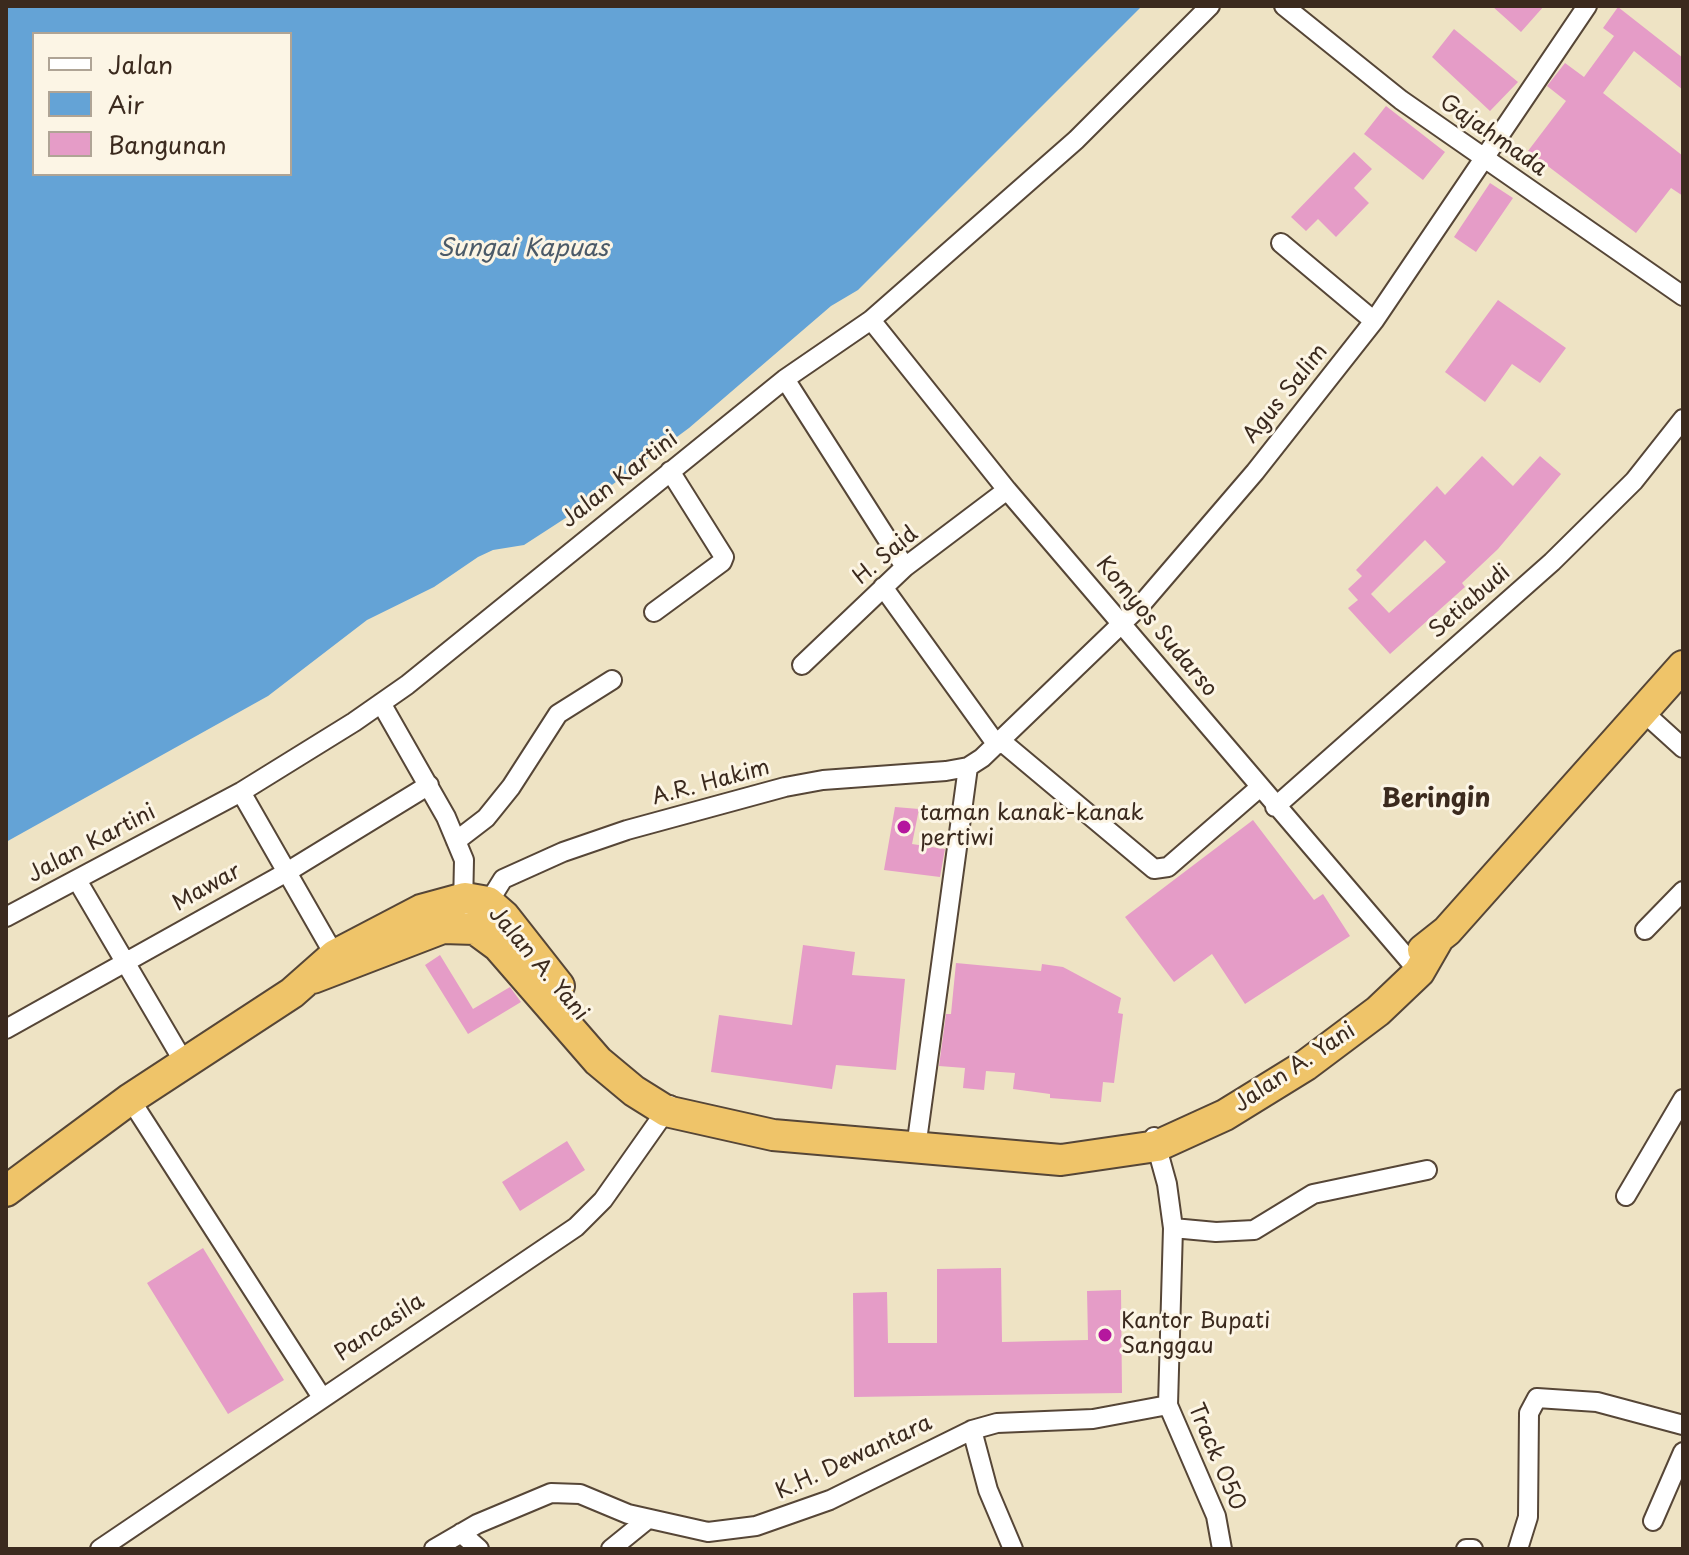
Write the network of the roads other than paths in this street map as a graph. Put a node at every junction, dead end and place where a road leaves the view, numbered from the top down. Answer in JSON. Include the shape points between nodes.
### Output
{"nodes":[{"id":1,"x":1210,"y":6,"type":"edge"},
{"id":2,"x":1284,"y":6,"type":"edge"},
{"id":3,"x":1587,"y":6,"type":"edge"},
{"id":4,"x":1483,"y":160,"type":"junction"},
{"id":5,"x":1281,"y":243,"type":"dead end"},
{"id":6,"x":1683,"y":296,"type":"edge"},
{"id":7,"x":871,"y":320,"type":"junction"},
{"id":8,"x":1374,"y":321,"type":"junction"},
{"id":9,"x":785,"y":379,"type":"junction"},
{"id":10,"x":1683,"y":419,"type":"edge"},
{"id":11,"x":670,"y":471,"type":"junction"},
{"id":12,"x":1007,"y":490,"type":"junction"},
{"id":13,"x":905,"y":567,"type":"junction"},
{"id":14,"x":883,"y":587,"type":"junction"},
{"id":15,"x":654,"y":612,"type":"dead end"},
{"id":16,"x":1123,"y":624,"type":"junction"},
{"id":17,"x":802,"y":665,"type":"dead end"},
{"id":18,"x":1683,"y":666,"type":"edge"},
{"id":19,"x":612,"y":680,"type":"dead end"},
{"id":20,"x":381,"y":703,"type":"junction"},
{"id":21,"x":1641,"y":710,"type":"junction"},
{"id":22,"x":999,"y":743,"type":"junction"},
{"id":23,"x":1683,"y":748,"type":"edge"},
{"id":24,"x":968,"y":767,"type":"junction"},
{"id":25,"x":429,"y":785,"type":"junction"},
{"id":26,"x":1259,"y":788,"type":"junction"},
{"id":27,"x":241,"y":792,"type":"junction"},
{"id":28,"x":1275,"y":807,"type":"junction"},
{"id":29,"x":456,"y":841,"type":"junction"},
{"id":30,"x":287,"y":872,"type":"junction"},
{"id":31,"x":77,"y":880,"type":"junction"},
{"id":32,"x":1683,"y":891,"type":"edge"},
{"id":33,"x":472,"y":914,"type":"junction"},
{"id":34,"x":6,"y":917,"type":"edge"},
{"id":35,"x":1645,"y":930,"type":"dead end"},
{"id":36,"x":339,"y":962,"type":"junction"},
{"id":37,"x":123,"y":963,"type":"junction"},
{"id":38,"x":1414,"y":966,"type":"junction"},
{"id":39,"x":6,"y":1029,"type":"edge"},
{"id":40,"x":185,"y":1064,"type":"junction"},
{"id":41,"x":130,"y":1099,"type":"junction"},
{"id":42,"x":1683,"y":1099,"type":"edge"},
{"id":43,"x":670,"y":1105,"type":"junction"},
{"id":44,"x":1155,"y":1139,"type":"junction"},
{"id":45,"x":916,"y":1148,"type":"junction"},
{"id":46,"x":1427,"y":1170,"type":"dead end"},
{"id":47,"x":6,"y":1191,"type":"edge"},
{"id":48,"x":1626,"y":1196,"type":"dead end"},
{"id":49,"x":1173,"y":1228,"type":"junction"},
{"id":50,"x":321,"y":1396,"type":"junction"},
{"id":51,"x":1168,"y":1405,"type":"junction"},
{"id":52,"x":1683,"y":1425,"type":"edge"},
{"id":53,"x":972,"y":1430,"type":"junction"},
{"id":54,"x":1683,"y":1452,"type":"edge"},
{"id":55,"x":648,"y":1519,"type":"junction"},
{"id":56,"x":1653,"y":1521,"type":"dead end"},
{"id":57,"x":461,"y":1533,"type":"junction"},
{"id":58,"x":100,"y":1549,"type":"edge"},
{"id":59,"x":434,"y":1549,"type":"edge"},
{"id":60,"x":479,"y":1549,"type":"edge"},
{"id":61,"x":611,"y":1549,"type":"edge"},
{"id":62,"x":1013,"y":1549,"type":"edge"},
{"id":63,"x":1222,"y":1549,"type":"edge"},
{"id":64,"x":1466,"y":1549,"type":"edge"},
{"id":65,"x":1473,"y":1549,"type":"edge"},
{"id":66,"x":1518,"y":1549,"type":"edge"}],
"edges":[{"from":1,"to":7,"type":"street","name":"Jalan Kartini","via":[[1076,140]]},
{"from":2,"to":4,"type":"street","name":"Gajahmada"},
{"from":3,"to":4,"type":"street","name":"Agus Salim"},
{"from":4,"to":6,"type":"street","name":"Gajahmada"},
{"from":4,"to":8,"type":"street","name":"Agus Salim"},
{"from":5,"to":8,"type":"street"},
{"from":7,"to":9,"type":"street","name":"Jalan Kartini"},
{"from":7,"to":12,"type":"street","name":"Komyos Sudarso"},
{"from":8,"to":16,"type":"street","name":"Agus Salim","via":[[1206,532]]},
{"from":9,"to":11,"type":"street","name":"Jalan Kartini"},
{"from":9,"to":13,"type":"street"},
{"from":10,"to":28,"type":"street","name":"Setiabudi","via":[[1634,481],[1552,562]]},
{"from":11,"to":15,"type":"street","via":[[724,557]]},
{"from":11,"to":20,"type":"street","name":"Jalan Kartini"},
{"from":12,"to":13,"type":"street","name":"H. Said"},
{"from":12,"to":16,"type":"street","name":"Komyos Sudarso"},
{"from":13,"to":14,"type":"street","name":"H. Said"},
{"from":14,"to":17,"type":"street","name":"H. Said"},
{"from":14,"to":22,"type":"street"},
{"from":16,"to":22,"type":"street","name":"Agus Salim"},
{"from":16,"to":26,"type":"street","name":"Komyos Sudarso"},
{"from":18,"to":21,"type":"highway","name":"Jalan A. Yani"},
{"from":19,"to":29,"type":"street","via":[[558,714],[511,787],[486,818]]},
{"from":20,"to":25,"type":"street"},
{"from":20,"to":27,"type":"street","name":"Jalan Kartini"},
{"from":21,"to":23,"type":"street"},
{"from":21,"to":38,"type":"highway","name":"Jalan A. Yani"},
{"from":22,"to":24,"type":"street","name":"Agus Salim"},
{"from":22,"to":26,"type":"street","via":[[1154,869],[1168,867]]},
{"from":24,"to":33,"type":"street","name":"A.R. Hakim","via":[[823,780],[737,799],[550,857],[503,879]]},
{"from":24,"to":45,"type":"street"},
{"from":25,"to":29,"type":"street"},
{"from":25,"to":30,"type":"street","name":"Mawar"},
{"from":26,"to":28,"type":"street","name":"Komyos Sudarso"},
{"from":27,"to":30,"type":"street"},
{"from":27,"to":31,"type":"street","name":"Jalan Kartini"},
{"from":28,"to":38,"type":"street","name":"Komyos Sudarso"},
{"from":29,"to":33,"type":"street"},
{"from":30,"to":36,"type":"street"},
{"from":30,"to":37,"type":"street","name":"Mawar"},
{"from":31,"to":34,"type":"street","name":"Jalan Kartini"},
{"from":31,"to":37,"type":"street"},
{"from":32,"to":35,"type":"street"},
{"from":33,"to":36,"type":"highway","name":"Jalan A. Yani","via":[[421,910]]},
{"from":33,"to":43,"type":"highway","name":"Jalan A. Yani","via":[[504,916],[605,1042]]},
{"from":36,"to":40,"type":"highway","name":"Jalan A. Yani"},
{"from":37,"to":39,"type":"street","name":"Mawar"},
{"from":37,"to":40,"type":"street"},
{"from":38,"to":44,"type":"highway","name":"Jalan A. Yani","via":[[1269,1068]]},
{"from":40,"to":41,"type":"highway","name":"Jalan A. Yani"},
{"from":41,"to":47,"type":"highway","name":"Jalan A. Yani"},
{"from":41,"to":50,"type":"street"},
{"from":42,"to":48,"type":"street"},
{"from":43,"to":45,"type":"highway","name":"Jalan A. Yani","via":[[704,1120],[773,1135]]},
{"from":43,"to":50,"type":"street","name":"Pancasila","via":[[603,1200],[576,1227]]},
{"from":44,"to":45,"type":"highway","name":"Jalan A. Yani","via":[[1121,1152],[1061,1160]]},
{"from":44,"to":49,"type":"street","name":"Track 050"},
{"from":46,"to":49,"type":"street","via":[[1313,1194],[1254,1230]]},
{"from":49,"to":51,"type":"street","name":"Track 050"},
{"from":50,"to":58,"type":"street","name":"Pancasila"},
{"from":51,"to":53,"type":"street","name":"K.H. Dewantara","via":[[1093,1419],[997,1423]]},
{"from":51,"to":63,"type":"street","name":"Track 050","via":[[1216,1516]]},
{"from":52,"to":66,"type":"street","via":[[1597,1402],[1537,1398],[1529,1413],[1528,1517]]},
{"from":53,"to":55,"type":"street","name":"K.H. Dewantara","via":[[830,1500],[756,1526],[708,1532]]},
{"from":53,"to":62,"type":"street","via":[[988,1490]]},
{"from":54,"to":56,"type":"street"},
{"from":55,"to":57,"type":"street","name":"K.H. Dewantara","via":[[580,1494],[551,1493]]},
{"from":55,"to":61,"type":"street"},
{"from":57,"to":59,"type":"street","name":"K.H. Dewantara"},
{"from":57,"to":60,"type":"street"},
{"from":64,"to":65,"type":"street"}]}
